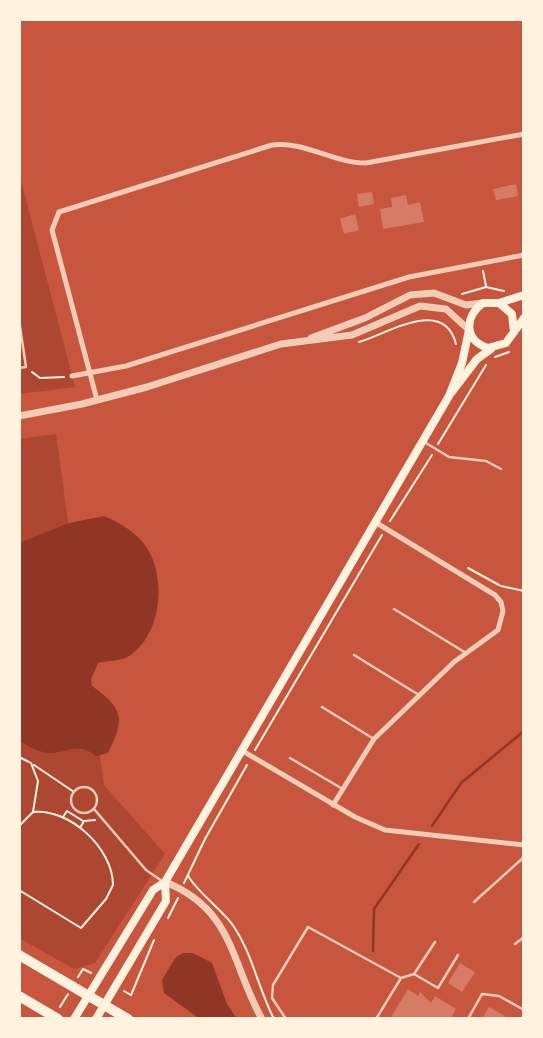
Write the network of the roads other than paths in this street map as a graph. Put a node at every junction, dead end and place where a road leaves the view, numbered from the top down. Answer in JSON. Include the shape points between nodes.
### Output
{"nodes":[{"id":1,"x":524,"y":134,"type":"edge"},
{"id":2,"x":524,"y":255,"type":"edge"},
{"id":3,"x":524,"y":295,"type":"edge"},
{"id":4,"x":483,"y":303,"type":"junction"},
{"id":5,"x":499,"y":303,"type":"junction"},
{"id":6,"x":524,"y":318,"type":"edge"},
{"id":7,"x":19,"y":320,"type":"edge"},
{"id":8,"x":469,"y":329,"type":"junction"},
{"id":9,"x":513,"y":332,"type":"junction"},
{"id":10,"x":307,"y":339,"type":"junction"},
{"id":11,"x":495,"y":348,"type":"junction"},
{"id":12,"x":19,"y":369,"type":"edge"},
{"id":13,"x":92,"y":374,"type":"junction"},
{"id":14,"x":72,"y":376,"type":"road end"},
{"id":15,"x":449,"y":396,"type":"junction"},
{"id":16,"x":97,"y":400,"type":"junction"},
{"id":17,"x":19,"y":416,"type":"edge"},
{"id":18,"x":423,"y":442,"type":"junction"},
{"id":19,"x":501,"y":469,"type":"dead end"},
{"id":20,"x":375,"y":522,"type":"junction"},
{"id":21,"x":394,"y":609,"type":"dead end"},
{"id":22,"x":466,"y":653,"type":"junction"},
{"id":23,"x":354,"y":655,"type":"dead end"},
{"id":24,"x":419,"y":695,"type":"junction"},
{"id":25,"x":322,"y":706,"type":"dead end"},
{"id":26,"x":373,"y":739,"type":"junction"},
{"id":27,"x":240,"y":750,"type":"junction"},
{"id":28,"x":290,"y":758,"type":"dead end"},
{"id":29,"x":343,"y":788,"type":"junction"},
{"id":30,"x":333,"y":805,"type":"junction"},
{"id":31,"x":94,"y":809,"type":"junction"},
{"id":32,"x":524,"y":845,"type":"edge"},
{"id":33,"x":524,"y":857,"type":"edge"},
{"id":34,"x":165,"y":882,"type":"junction"},
{"id":35,"x":474,"y":902,"type":"dead end"},
{"id":36,"x":524,"y":937,"type":"edge"},
{"id":37,"x":435,"y":942,"type":"dead end"},
{"id":38,"x":515,"y":944,"type":"dead end"},
{"id":39,"x":19,"y":955,"type":"edge"},
{"id":40,"x":458,"y":955,"type":"dead end"},
{"id":41,"x":414,"y":974,"type":"junction"},
{"id":42,"x":401,"y":978,"type":"junction"},
{"id":43,"x":19,"y":996,"type":"edge"},
{"id":44,"x":89,"y":996,"type":"junction"},
{"id":45,"x":104,"y":1005,"type":"junction"},
{"id":46,"x":524,"y":1010,"type":"edge"},
{"id":47,"x":76,"y":1015,"type":"edge"},
{"id":48,"x":58,"y":1019,"type":"edge"},
{"id":49,"x":96,"y":1019,"type":"edge"},
{"id":50,"x":128,"y":1019,"type":"edge"},
{"id":51,"x":262,"y":1019,"type":"edge"},
{"id":52,"x":286,"y":1019,"type":"edge"},
{"id":53,"x":376,"y":1019,"type":"edge"},
{"id":54,"x":468,"y":1019,"type":"edge"}],
"edges":[{"from":1,"to":13,"type":"street","via":[[366,163],[335,159],[298,145],[272,145],[69,207],[54,219],[52,230]]},
{"from":2,"to":13,"type":"street","via":[[410,277]]},
{"from":3,"to":5,"type":"main road"},
{"from":4,"to":5,"type":"main road"},
{"from":4,"to":8,"type":"main road","via":[[471,315]]},
{"from":4,"to":10,"type":"street","via":[[466,305],[434,293],[410,295]]},
{"from":5,"to":9,"type":"main road","via":[[512,314]]},
{"from":6,"to":9,"type":"main road"},
{"from":7,"to":12,"type":"lane","via":[[26,367]]},
{"from":8,"to":10,"type":"street","via":[[446,309],[420,306],[352,335]]},
{"from":8,"to":11,"type":"main road","via":[[481,346]]},
{"from":8,"to":15,"type":"main road"},
{"from":9,"to":11,"type":"main road","via":[[506,343]]},
{"from":10,"to":16,"type":"street"},
{"from":11,"to":15,"type":"main road","via":[[480,355]]},
{"from":13,"to":14,"type":"street"},
{"from":13,"to":16,"type":"street"},
{"from":15,"to":18,"type":"main road"},
{"from":16,"to":17,"type":"street"},
{"from":18,"to":19,"type":"lane","via":[[449,457],[486,461]]},
{"from":18,"to":20,"type":"main road"},
{"from":20,"to":22,"type":"street","via":[[501,602],[502,624]]},
{"from":20,"to":27,"type":"main road"},
{"from":21,"to":22,"type":"lane"},
{"from":22,"to":24,"type":"street"},
{"from":23,"to":24,"type":"lane"},
{"from":24,"to":26,"type":"street"},
{"from":25,"to":26,"type":"lane"},
{"from":26,"to":29,"type":"street"},
{"from":27,"to":30,"type":"street"},
{"from":27,"to":34,"type":"main road"},
{"from":28,"to":29,"type":"lane"},
{"from":29,"to":30,"type":"street"},
{"from":30,"to":32,"type":"street","via":[[400,833]]},
{"from":31,"to":31,"type":"lane","via":[[78,812],[71,800],[74,792],[81,787],[93,790],[97,797]]},
{"from":31,"to":34,"type":"lane","via":[[146,870]]},
{"from":33,"to":35,"type":"lane"},
{"from":34,"to":44,"type":"main road","via":[[153,890]]},
{"from":34,"to":45,"type":"main road","via":[[166,901]]},
{"from":34,"to":51,"type":"street","via":[[193,896],[217,921],[234,949]]},
{"from":36,"to":38,"type":"lane"},
{"from":37,"to":41,"type":"lane"},
{"from":39,"to":44,"type":"highway"},
{"from":40,"to":41,"type":"lane","via":[[438,988]]},
{"from":41,"to":42,"type":"lane"},
{"from":42,"to":52,"type":"lane","via":[[308,927],[273,985],[272,998]]},
{"from":42,"to":53,"type":"lane"},
{"from":43,"to":48,"type":"highway"},
{"from":44,"to":45,"type":"highway"},
{"from":44,"to":47,"type":"main road"},
{"from":45,"to":49,"type":"main road"},
{"from":45,"to":50,"type":"highway"},
{"from":46,"to":54,"type":"lane","via":[[499,996],[482,994]]}]}
